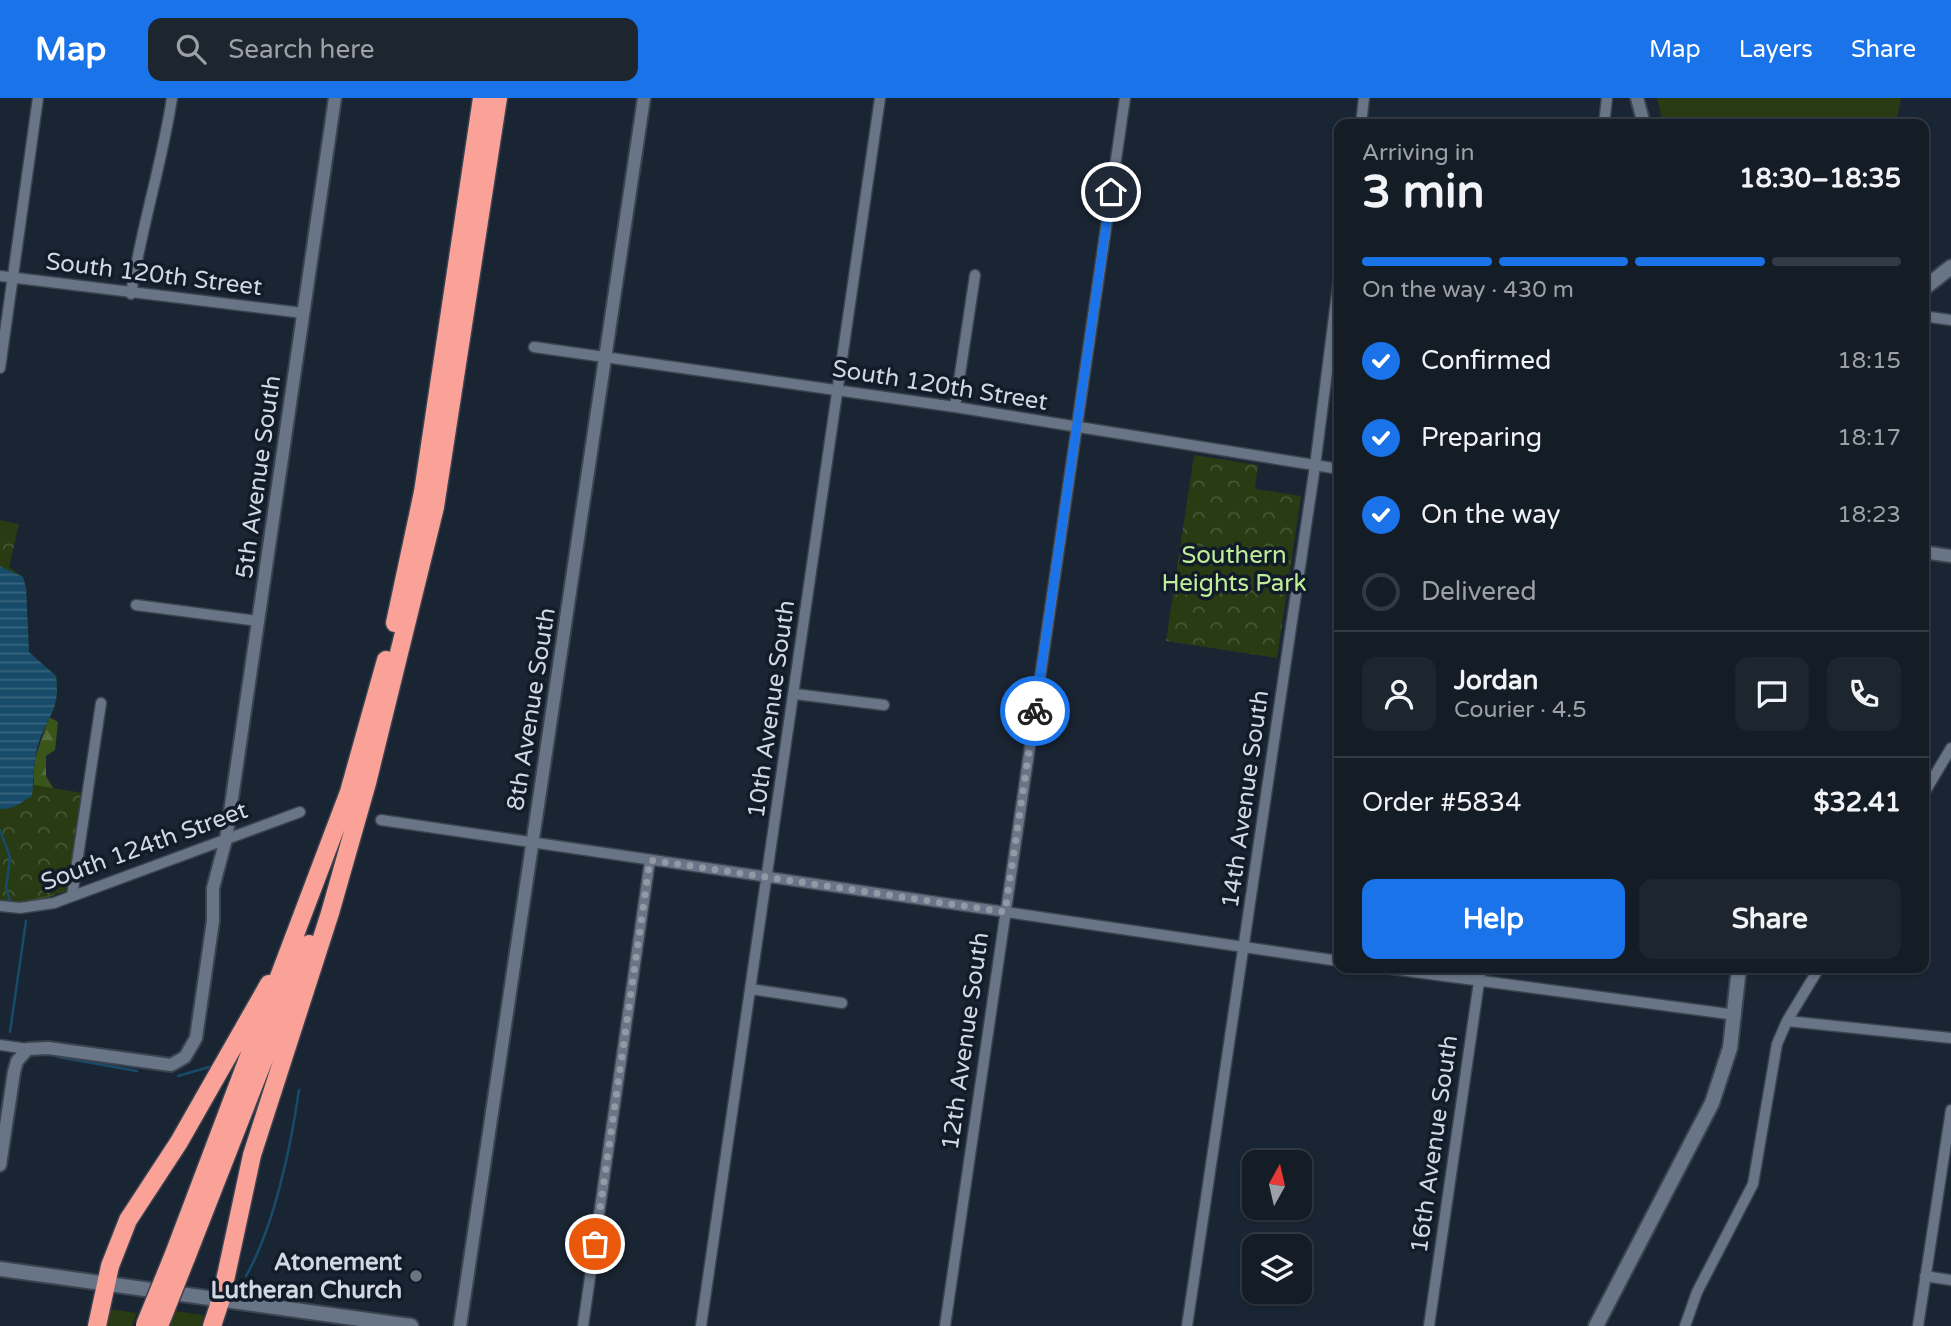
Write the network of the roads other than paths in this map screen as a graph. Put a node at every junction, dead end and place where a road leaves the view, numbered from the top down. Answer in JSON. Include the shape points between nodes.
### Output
{"nodes":[{"id":1,"x":38,"y":98,"type":"edge"},
{"id":2,"x":172,"y":98,"type":"edge"},
{"id":3,"x":335,"y":98,"type":"edge"},
{"id":4,"x":482,"y":98,"type":"edge"},
{"id":5,"x":498,"y":98,"type":"edge"},
{"id":6,"x":644,"y":98,"type":"edge"},
{"id":7,"x":880,"y":98,"type":"edge"},
{"id":8,"x":1125,"y":98,"type":"edge"},
{"id":9,"x":1364,"y":98,"type":"edge"},
{"id":10,"x":1607,"y":98,"type":"edge"},
{"id":11,"x":1637,"y":98,"type":"edge"},
{"id":12,"x":1362,"y":119,"type":"edge"},
{"id":13,"x":1605,"y":119,"type":"edge"},
{"id":14,"x":1643,"y":119,"type":"edge"},
{"id":15,"x":1951,"y":267,"type":"edge"},
{"id":16,"x":975,"y":275,"type":"dead end"},
{"id":17,"x":0,"y":276,"type":"edge"},
{"id":18,"x":12,"y":277,"type":"junction"},
{"id":19,"x":1929,"y":282,"type":"edge"},
{"id":20,"x":131,"y":294,"type":"junction"},
{"id":21,"x":303,"y":313,"type":"junction"},
{"id":22,"x":1334,"y":317,"type":"edge"},
{"id":23,"x":1929,"y":317,"type":"edge"},
{"id":24,"x":1951,"y":320,"type":"edge"},
{"id":25,"x":534,"y":347,"type":"dead end"},
{"id":26,"x":607,"y":356,"type":"junction"},
{"id":27,"x":0,"y":368,"type":"edge"},
{"id":28,"x":837,"y":391,"type":"junction"},
{"id":29,"x":955,"y":407,"type":"junction"},
{"id":30,"x":1076,"y":428,"type":"junction"},
{"id":31,"x":1315,"y":466,"type":"junction"},
{"id":32,"x":1334,"y":468,"type":"edge"},
{"id":33,"x":1929,"y":553,"type":"edge"},
{"id":34,"x":1951,"y":556,"type":"edge"},
{"id":35,"x":136,"y":605,"type":"dead end"},
{"id":36,"x":258,"y":621,"type":"junction"},
{"id":37,"x":794,"y":694,"type":"junction"},
{"id":38,"x":101,"y":704,"type":"dead end"},
{"id":39,"x":884,"y":705,"type":"dead end"},
{"id":40,"x":1951,"y":748,"type":"edge"},
{"id":41,"x":1929,"y":785,"type":"edge"},
{"id":42,"x":300,"y":812,"type":"dead end"},
{"id":43,"x":381,"y":820,"type":"dead end"},
{"id":44,"x":354,"y":827,"type":"junction"},
{"id":45,"x":226,"y":839,"type":"junction"},
{"id":46,"x":531,"y":843,"type":"junction"},
{"id":47,"x":324,"y":859,"type":"junction"},
{"id":48,"x":650,"y":860,"type":"junction"},
{"id":49,"x":768,"y":878,"type":"junction"},
{"id":50,"x":72,"y":896,"type":"junction"},
{"id":51,"x":0,"y":906,"type":"edge"},
{"id":52,"x":1005,"y":912,"type":"junction"},
{"id":53,"x":1244,"y":947,"type":"junction"},
{"id":54,"x":1334,"y":960,"type":"edge"},
{"id":55,"x":1421,"y":973,"type":"edge"},
{"id":56,"x":1480,"y":973,"type":"edge"},
{"id":57,"x":1739,"y":973,"type":"edge"},
{"id":58,"x":1816,"y":973,"type":"edge"},
{"id":59,"x":1479,"y":981,"type":"junction"},
{"id":60,"x":751,"y":989,"type":"junction"},
{"id":61,"x":842,"y":1003,"type":"dead end"},
{"id":62,"x":1736,"y":1015,"type":"junction"},
{"id":63,"x":1787,"y":1021,"type":"junction"},
{"id":64,"x":1951,"y":1038,"type":"edge"},
{"id":65,"x":0,"y":1045,"type":"edge"},
{"id":66,"x":28,"y":1049,"type":"junction"},
{"id":67,"x":1951,"y":1110,"type":"edge"},
{"id":68,"x":0,"y":1165,"type":"edge"},
{"id":69,"x":180,"y":1256,"type":"junction"},
{"id":70,"x":0,"y":1269,"type":"edge"},
{"id":71,"x":1925,"y":1276,"type":"junction"},
{"id":72,"x":1951,"y":1280,"type":"edge"},
{"id":73,"x":106,"y":1283,"type":"junction"},
{"id":74,"x":221,"y":1299,"type":"junction"},
{"id":75,"x":340,"y":1321,"type":"edge"},
{"id":76,"x":97,"y":1326,"type":"edge"},
{"id":77,"x":145,"y":1326,"type":"edge"},
{"id":78,"x":159,"y":1326,"type":"edge"},
{"id":79,"x":212,"y":1326,"type":"edge"},
{"id":80,"x":411,"y":1326,"type":"edge"},
{"id":81,"x":460,"y":1326,"type":"edge"},
{"id":82,"x":583,"y":1326,"type":"edge"},
{"id":83,"x":701,"y":1326,"type":"edge"},
{"id":84,"x":945,"y":1326,"type":"edge"},
{"id":85,"x":1187,"y":1326,"type":"edge"},
{"id":86,"x":1429,"y":1326,"type":"edge"},
{"id":87,"x":1596,"y":1326,"type":"edge"},
{"id":88,"x":1685,"y":1326,"type":"edge"},
{"id":89,"x":1918,"y":1326,"type":"edge"}],
"edges":[{"from":1,"to":18,"type":"street"},
{"from":2,"to":20,"type":"street"},
{"from":3,"to":21,"type":"street","name":"5th Avenue South"},
{"from":4,"to":47,"type":"highway","via":[[423,492],[391,639],[349,792]]},
{"from":5,"to":44,"type":"highway","via":[[435,507]]},
{"from":6,"to":26,"type":"street","name":"8th Avenue South"},
{"from":7,"to":28,"type":"street","name":"10th Avenue South"},
{"from":8,"to":30,"type":"street","name":"12th Avenue South"},
{"from":9,"to":12,"type":"street"},
{"from":10,"to":13,"type":"street"},
{"from":11,"to":14,"type":"street"},
{"from":15,"to":19,"type":"main road"},
{"from":16,"to":29,"type":"street"},
{"from":17,"to":18,"type":"street","name":"South 120th Street"},
{"from":18,"to":20,"type":"street","name":"South 120th Street"},
{"from":18,"to":27,"type":"street"},
{"from":20,"to":21,"type":"street","name":"South 120th Street"},
{"from":21,"to":36,"type":"street","name":"5th Avenue South"},
{"from":22,"to":31,"type":"street","name":"14th Avenue South"},
{"from":23,"to":24,"type":"street"},
{"from":25,"to":26,"type":"street","name":"South 120th Street"},
{"from":26,"to":28,"type":"street","name":"South 120th Street"},
{"from":26,"to":46,"type":"street","name":"8th Avenue South","via":[[589,448]]},
{"from":28,"to":29,"type":"street","name":"South 120th Street"},
{"from":28,"to":37,"type":"street","name":"10th Avenue South"},
{"from":29,"to":30,"type":"street","name":"South 120th Street"},
{"from":30,"to":31,"type":"street","name":"South 120th Street"},
{"from":30,"to":52,"type":"street","name":"12th Avenue South"},
{"from":31,"to":32,"type":"street","name":"South 120th Street"},
{"from":31,"to":53,"type":"street","name":"14th Avenue South"},
{"from":33,"to":34,"type":"street"},
{"from":35,"to":36,"type":"street"},
{"from":36,"to":45,"type":"street","name":"5th Avenue South"},
{"from":37,"to":39,"type":"street"},
{"from":37,"to":49,"type":"street","name":"10th Avenue South"},
{"from":38,"to":50,"type":"street"},
{"from":40,"to":41,"type":"street"},
{"from":42,"to":45,"type":"street","name":"South 124th Street"},
{"from":43,"to":46,"type":"street"},
{"from":44,"to":69,"type":"highway"},
{"from":44,"to":74,"type":"highway","via":[[252,1155]]},
{"from":45,"to":50,"type":"street","name":"South 124th Street"},
{"from":45,"to":66,"type":"street","name":"5th Avenue South","via":[[213,888],[213,921],[195,1038],[185,1057],[161,1065]]},
{"from":46,"to":48,"type":"street"},
{"from":46,"to":81,"type":"street","name":"8th Avenue South"},
{"from":47,"to":69,"type":"highway"},
{"from":47,"to":73,"type":"highway","via":[[268,986],[179,1142],[128,1220]]},
{"from":48,"to":49,"type":"street"},
{"from":48,"to":82,"type":"street"},
{"from":49,"to":52,"type":"street"},
{"from":49,"to":60,"type":"street","name":"10th Avenue South"},
{"from":50,"to":51,"type":"street","name":"South 124th Street","via":[[39,907]]},
{"from":52,"to":53,"type":"street"},
{"from":52,"to":84,"type":"street","name":"12th Avenue South"},
{"from":53,"to":54,"type":"street"},
{"from":53,"to":85,"type":"street","name":"14th Avenue South"},
{"from":55,"to":59,"type":"street"},
{"from":56,"to":59,"type":"street","name":"16th Avenue South"},
{"from":57,"to":62,"type":"main road"},
{"from":58,"to":63,"type":"street"},
{"from":59,"to":62,"type":"street"},
{"from":59,"to":86,"type":"street","name":"16th Avenue South"},
{"from":60,"to":61,"type":"street"},
{"from":60,"to":83,"type":"street","name":"10th Avenue South"},
{"from":62,"to":87,"type":"main road","via":[[1712,1103]]},
{"from":63,"to":64,"type":"street"},
{"from":63,"to":88,"type":"street","via":[[1775,1054],[1753,1184],[1700,1286]]},
{"from":65,"to":66,"type":"street"},
{"from":66,"to":68,"type":"street","via":[[14,1072]]},
{"from":67,"to":71,"type":"street"},
{"from":69,"to":77,"type":"highway","bridge":true},
{"from":69,"to":78,"type":"highway","bridge":true},
{"from":70,"to":73,"type":"main road"},
{"from":71,"to":72,"type":"street"},
{"from":71,"to":89,"type":"street"},
{"from":73,"to":74,"type":"main road"},
{"from":73,"to":76,"type":"highway"},
{"from":74,"to":75,"type":"main road"},
{"from":74,"to":79,"type":"highway"},
{"from":75,"to":80,"type":"main road"}]}
